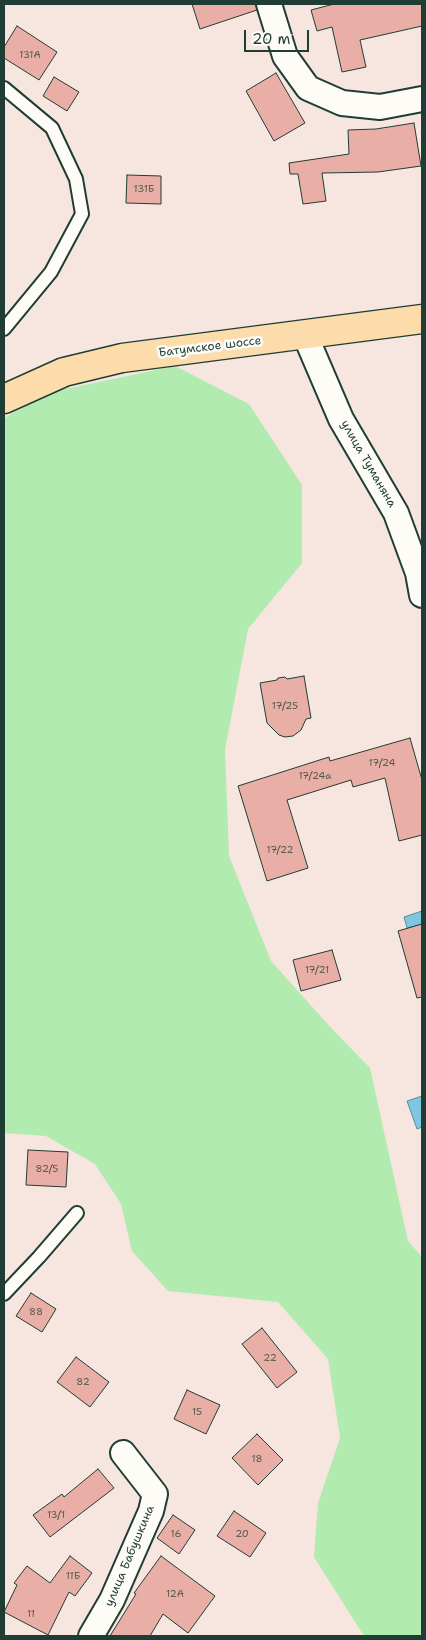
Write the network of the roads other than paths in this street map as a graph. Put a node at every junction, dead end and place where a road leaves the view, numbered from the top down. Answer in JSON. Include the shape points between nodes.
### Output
{"nodes":[{"id":1,"x":269,"y":4,"type":"edge"},
{"id":2,"x":4,"y":88,"type":"edge"},
{"id":3,"x":422,"y":99,"type":"edge"},
{"id":4,"x":422,"y":319,"type":"edge"},
{"id":5,"x":4,"y":329,"type":"edge"},
{"id":6,"x":305,"y":335,"type":"junction"},
{"id":7,"x":4,"y":399,"type":"edge"},
{"id":8,"x":422,"y":595,"type":"edge"},
{"id":9,"x":77,"y":1213,"type":"dead end"},
{"id":10,"x":4,"y":1294,"type":"edge"},
{"id":11,"x":123,"y":1453,"type":"dead end"},
{"id":12,"x":91,"y":1636,"type":"edge"}],
"edges":[{"from":1,"to":3,"type":"street","via":[[285,56],[308,88],[342,103],[380,107]]},
{"from":2,"to":5,"type":"lane","via":[[52,128],[76,179],[82,214],[51,272]]},
{"from":4,"to":6,"type":"highway","name":"Батумское шоссе"},
{"from":6,"to":7,"type":"highway","name":"Батумское шоссе","via":[[122,358],[64,372]]},
{"from":6,"to":8,"type":"street","name":"улица Туманяна","via":[[341,419],[396,513],[418,573]]},
{"from":9,"to":10,"type":"lane"},
{"from":11,"to":12,"type":"street","name":"улица Бабушкина","via":[[155,1494],[151,1511],[112,1600]]}]}
